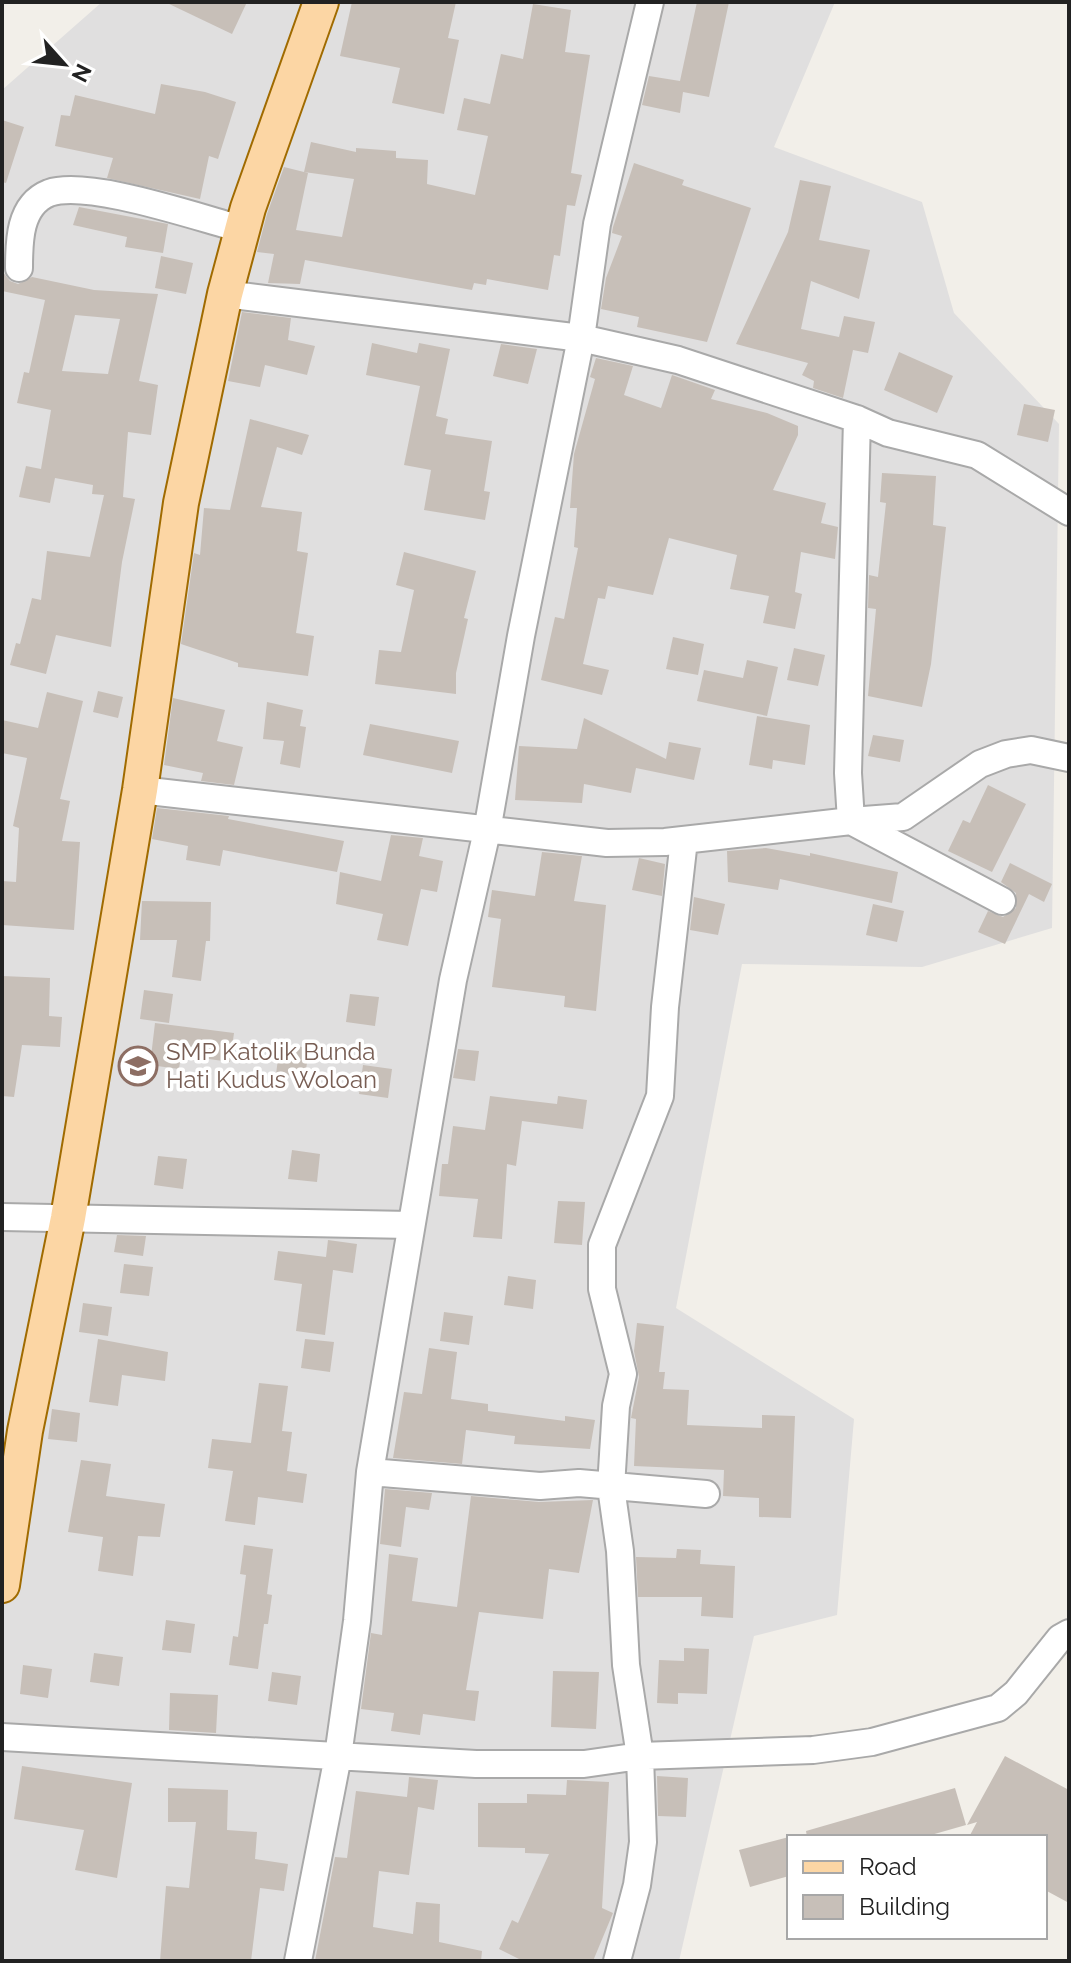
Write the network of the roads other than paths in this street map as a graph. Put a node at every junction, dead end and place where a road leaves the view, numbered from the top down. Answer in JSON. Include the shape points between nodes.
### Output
{"nodes":[{"id":1,"x":321,"y":2,"type":"edge"},
{"id":2,"x":650,"y":2,"type":"edge"},
{"id":3,"x":242,"y":229,"type":"junction"},
{"id":4,"x":19,"y":268,"type":"dead end"},
{"id":5,"x":225,"y":294,"type":"junction"},
{"id":6,"x":581,"y":338,"type":"junction"},
{"id":7,"x":857,"y":419,"type":"junction"},
{"id":8,"x":1069,"y":512,"type":"edge"},
{"id":9,"x":1069,"y":758,"type":"edge"},
{"id":10,"x":140,"y":790,"type":"junction"},
{"id":11,"x":851,"y":821,"type":"junction"},
{"id":12,"x":487,"y":831,"type":"junction"},
{"id":13,"x":684,"y":840,"type":"junction"},
{"id":14,"x":1002,"y":901,"type":"dead end"},
{"id":15,"x":2,"y":1217,"type":"edge"},
{"id":16,"x":68,"y":1218,"type":"junction"},
{"id":17,"x":410,"y":1225,"type":"junction"},
{"id":18,"x":370,"y":1472,"type":"junction"},
{"id":19,"x":611,"y":1487,"type":"junction"},
{"id":20,"x":706,"y":1494,"type":"dead end"},
{"id":21,"x":2,"y":1585,"type":"edge"},
{"id":22,"x":1069,"y":1633,"type":"edge"},
{"id":23,"x":2,"y":1737,"type":"edge"},
{"id":24,"x":338,"y":1756,"type":"junction"},
{"id":25,"x":640,"y":1756,"type":"junction"},
{"id":26,"x":298,"y":1961,"type":"edge"},
{"id":27,"x":617,"y":1961,"type":"edge"}],
"edges":[{"from":1,"to":3,"type":"main road"},
{"from":2,"to":6,"type":"street","via":[[597,224]]},
{"from":3,"to":4,"type":"street","via":[[83,189],[48,194],[29,211],[20,232]]},
{"from":3,"to":5,"type":"main road"},
{"from":5,"to":6,"type":"street"},
{"from":5,"to":10,"type":"main road","via":[[181,503]]},
{"from":6,"to":7,"type":"street","via":[[678,360]]},
{"from":6,"to":12,"type":"street"},
{"from":7,"to":8,"type":"street","via":[[888,433],[977,455]]},
{"from":7,"to":11,"type":"street"},
{"from":9,"to":11,"type":"street","via":[[1031,750],[1006,754],[980,764],[903,817]]},
{"from":10,"to":12,"type":"street"},
{"from":10,"to":16,"type":"main road"},
{"from":11,"to":13,"type":"street"},
{"from":11,"to":14,"type":"street"},
{"from":12,"to":13,"type":"street","via":[[607,843]]},
{"from":12,"to":17,"type":"street","via":[[453,980]]},
{"from":13,"to":19,"type":"street","via":[[660,1096],[602,1245],[602,1289],[623,1374]]},
{"from":15,"to":16,"type":"street"},
{"from":16,"to":17,"type":"street"},
{"from":16,"to":21,"type":"main road","via":[[25,1431]]},
{"from":17,"to":18,"type":"street"},
{"from":18,"to":19,"type":"street"},
{"from":18,"to":24,"type":"street"},
{"from":19,"to":20,"type":"street"},
{"from":19,"to":25,"type":"street","via":[[626,1665]]},
{"from":22,"to":25,"type":"street","via":[[1016,1693],[998,1708],[971,1718],[813,1750]]},
{"from":23,"to":24,"type":"street"},
{"from":24,"to":25,"type":"street","via":[[584,1764]]},
{"from":24,"to":26,"type":"street"},
{"from":25,"to":27,"type":"street","via":[[643,1842]]}]}
